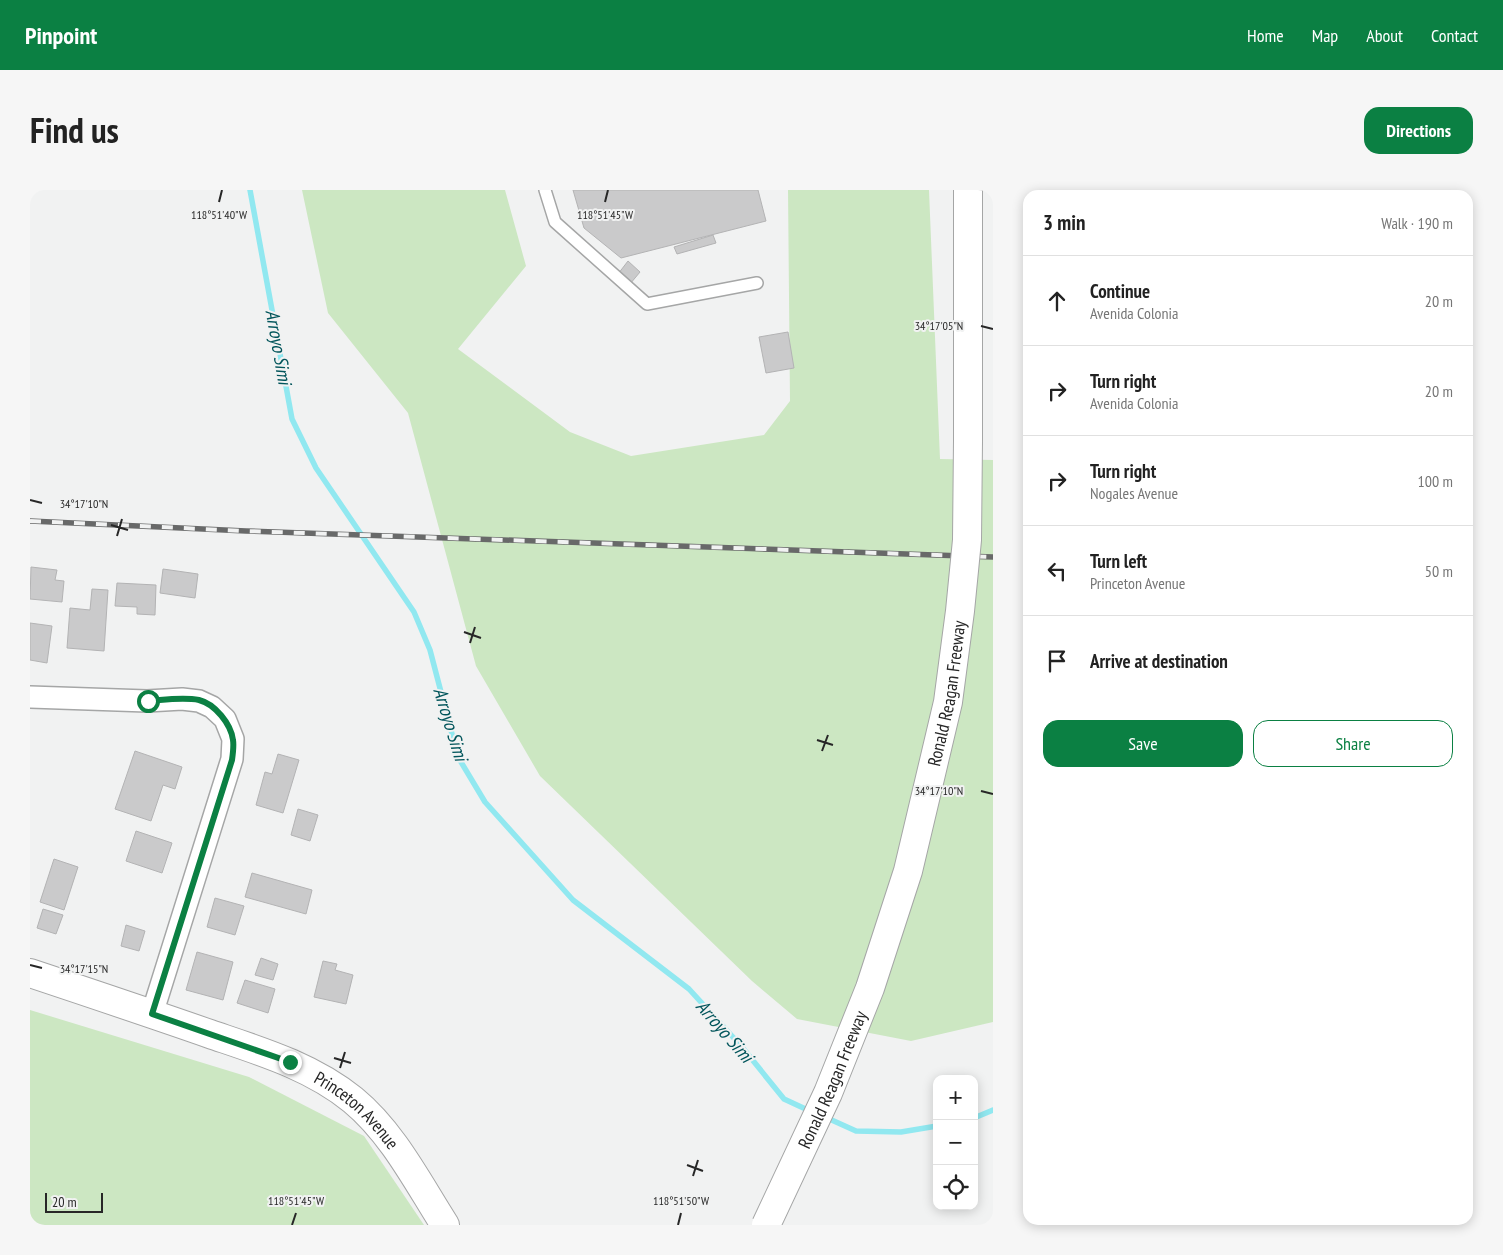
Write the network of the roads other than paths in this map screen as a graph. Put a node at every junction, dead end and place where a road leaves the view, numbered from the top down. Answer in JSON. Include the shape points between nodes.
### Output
{"nodes":[{"id":1,"x":545,"y":190,"type":"edge"},
{"id":2,"x":968,"y":190,"type":"edge"},
{"id":3,"x":757,"y":283,"type":"dead end"},
{"id":4,"x":30,"y":697,"type":"edge"},
{"id":5,"x":30,"y":973,"type":"edge"},
{"id":6,"x":152,"y":1014,"type":"junction"},
{"id":7,"x":445,"y":1225,"type":"edge"},
{"id":8,"x":766,"y":1225,"type":"edge"}],
"edges":[{"from":1,"to":3,"type":"lane","via":[[555,222],[647,304]]},
{"from":2,"to":8,"type":"main road","name":"Ronald Reagan Freeway","bridge":true,"via":[[967,540],[948,702],[908,871],[866,997],[828,1093]]},
{"from":4,"to":6,"type":"street","via":[[199,700],[225,719],[233,739],[232,760]]},
{"from":5,"to":6,"type":"main road","name":"Princeton Avenue"},
{"from":6,"to":7,"type":"main road","name":"Princeton Avenue","via":[[290,1062],[323,1079],[354,1101],[384,1132]]}]}
